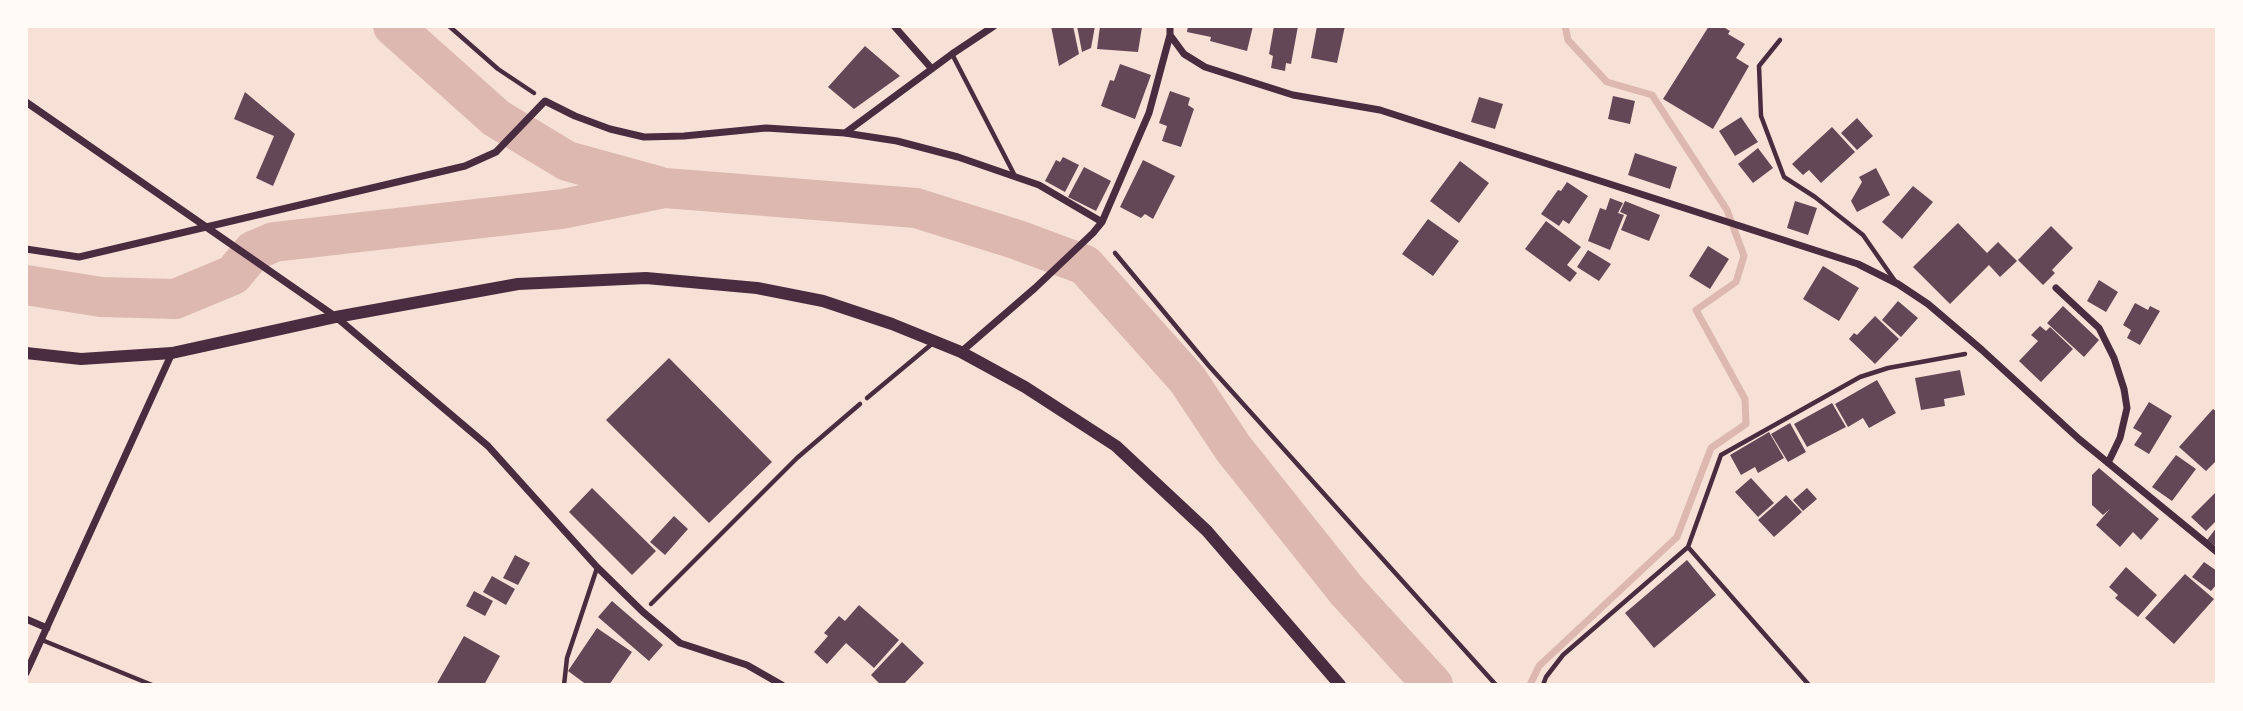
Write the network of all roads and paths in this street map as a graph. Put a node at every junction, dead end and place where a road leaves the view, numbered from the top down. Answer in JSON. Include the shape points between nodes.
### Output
{"nodes":[{"id":1,"x":449,"y":26,"type":"edge"},
{"id":2,"x":894,"y":26,"type":"edge"},
{"id":3,"x":994,"y":26,"type":"edge"},
{"id":4,"x":1170,"y":30,"type":"edge"},
{"id":5,"x":1780,"y":40,"type":"dead end"},
{"id":6,"x":952,"y":54,"type":"junction"},
{"id":7,"x":932,"y":69,"type":"junction"},
{"id":8,"x":545,"y":101,"type":"junction"},
{"id":9,"x":26,"y":102,"type":"edge"},
{"id":10,"x":845,"y":133,"type":"junction"},
{"id":11,"x":1016,"y":176,"type":"junction"},
{"id":12,"x":1102,"y":222,"type":"junction"},
{"id":13,"x":210,"y":230,"type":"junction"},
{"id":14,"x":26,"y":249,"type":"edge"},
{"id":15,"x":1115,"y":253,"type":"dead end"},
{"id":16,"x":1898,"y":284,"type":"junction"},
{"id":17,"x":2056,"y":288,"type":"dead end"},
{"id":18,"x":336,"y":317,"type":"junction"},
{"id":19,"x":935,"y":341,"type":"junction"},
{"id":20,"x":1982,"y":350,"type":"junction"},
{"id":21,"x":961,"y":352,"type":"junction"},
{"id":22,"x":26,"y":353,"type":"edge"},
{"id":23,"x":172,"y":353,"type":"junction"},
{"id":24,"x":867,"y":398,"type":"joint"},
{"id":25,"x":2108,"y":463,"type":"junction"},
{"id":26,"x":1688,"y":547,"type":"junction"},
{"id":27,"x":2217,"y":552,"type":"edge"},
{"id":28,"x":597,"y":567,"type":"junction"},
{"id":29,"x":643,"y":612,"type":"junction"},
{"id":30,"x":26,"y":619,"type":"edge"},
{"id":31,"x":47,"y":628,"type":"junction"},
{"id":32,"x":42,"y":640,"type":"junction"},
{"id":33,"x":26,"y":673,"type":"edge"},
{"id":34,"x":152,"y":685,"type":"edge"},
{"id":35,"x":564,"y":685,"type":"edge"},
{"id":36,"x":782,"y":685,"type":"edge"},
{"id":37,"x":1340,"y":685,"type":"edge"},
{"id":38,"x":1496,"y":685,"type":"edge"},
{"id":39,"x":1543,"y":685,"type":"edge"},
{"id":40,"x":1809,"y":685,"type":"edge"}],
"edges":[{"from":1,"to":8,"type":"path","via":[[498,69]]},
{"from":2,"to":7,"type":"street"},
{"from":3,"to":6,"type":"street"},
{"from":4,"to":12,"type":"street","via":[[1149,113]]},
{"from":4,"to":16,"type":"street","via":[[1184,54],[1205,67],[1293,95],[1380,110],[1858,264]]},
{"from":5,"to":16,"type":"lane","via":[[1759,66],[1761,116],[1784,177],[1863,235]]},
{"from":6,"to":7,"type":"street"},
{"from":6,"to":11,"type":"lane"},
{"from":7,"to":10,"type":"street"},
{"from":8,"to":10,"type":"street","via":[[610,129],[644,137],[766,128]]},
{"from":8,"to":13,"type":"street","via":[[496,152],[465,166]]},
{"from":9,"to":13,"type":"street"},
{"from":10,"to":11,"type":"street","via":[[897,141]]},
{"from":11,"to":12,"type":"street"},
{"from":12,"to":21,"type":"street"},
{"from":13,"to":14,"type":"street","via":[[79,257]]},
{"from":13,"to":18,"type":"street"},
{"from":15,"to":38,"type":"path","via":[[1209,366]]},
{"from":16,"to":20,"type":"street"},
{"from":17,"to":25,"type":"street","via":[[2099,328],[2124,389],[2127,408]]},
{"from":18,"to":19,"type":"main road","via":[[517,284],[646,278],[757,288],[823,301]]},
{"from":18,"to":23,"type":"main road"},
{"from":18,"to":28,"type":"street","via":[[488,446]]},
{"from":19,"to":21,"type":"main road"},
{"from":19,"to":24,"type":"lane"},
{"from":20,"to":25,"type":"street"},
{"from":20,"to":26,"type":"path","via":[[1860,377],[1721,455]]},
{"from":21,"to":37,"type":"main road","via":[[1116,446],[1207,531]]},
{"from":22,"to":23,"type":"main road","via":[[81,359]]},
{"from":23,"to":31,"type":"street"},
{"from":24,"to":29,"type":"path","via":[[797,458]]},
{"from":25,"to":27,"type":"street"},
{"from":26,"to":39,"type":"path","via":[[1563,655]]},
{"from":26,"to":40,"type":"path"},
{"from":28,"to":29,"type":"street"},
{"from":28,"to":35,"type":"lane","via":[[567,658]]},
{"from":29,"to":36,"type":"street","via":[[680,643],[747,665]]},
{"from":30,"to":31,"type":"street"},
{"from":31,"to":32,"type":"street"},
{"from":32,"to":33,"type":"street"},
{"from":32,"to":34,"type":"lane"}]}
